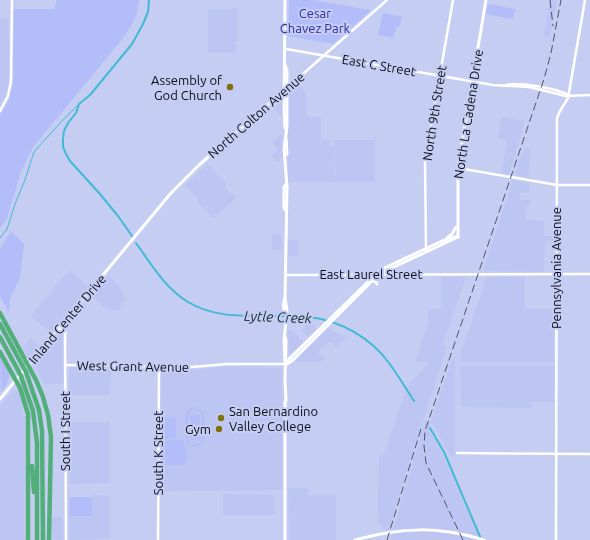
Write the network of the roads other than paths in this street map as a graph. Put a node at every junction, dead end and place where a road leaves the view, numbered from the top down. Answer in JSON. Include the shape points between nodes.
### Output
{"nodes":[{"id":1,"x":12,"y":0,"type":"edge"},
{"id":2,"x":286,"y":0,"type":"edge"},
{"id":3,"x":387,"y":0,"type":"edge"},
{"id":4,"x":453,"y":0,"type":"edge"},
{"id":5,"x":486,"y":0,"type":"edge"},
{"id":6,"x":585,"y":0,"type":"edge"},
{"id":7,"x":286,"y":49,"type":"junction"},
{"id":8,"x":324,"y":56,"type":"junction"},
{"id":9,"x":440,"y":76,"type":"junction"},
{"id":10,"x":472,"y":81,"type":"junction"},
{"id":11,"x":504,"y":86,"type":"junction"},
{"id":12,"x":286,"y":89,"type":"junction"},
{"id":13,"x":562,"y":95,"type":"junction"},
{"id":14,"x":569,"y":95,"type":"junction"},
{"id":15,"x":590,"y":95,"type":"edge"},
{"id":16,"x":565,"y":104,"type":"junction"},
{"id":17,"x":0,"y":111,"type":"edge"},
{"id":18,"x":458,"y":168,"type":"junction"},
{"id":19,"x":557,"y":185,"type":"junction"},
{"id":20,"x":590,"y":185,"type":"edge"},
{"id":21,"x":458,"y":224,"type":"junction"},
{"id":22,"x":458,"y":237,"type":"junction"},
{"id":23,"x":133,"y":239,"type":"joint"},
{"id":24,"x":442,"y":241,"type":"junction"},
{"id":25,"x":426,"y":250,"type":"junction"},
{"id":26,"x":386,"y":270,"type":"junction"},
{"id":27,"x":366,"y":274,"type":"junction"},
{"id":28,"x":374,"y":274,"type":"junction"},
{"id":29,"x":379,"y":274,"type":"junction"},
{"id":30,"x":389,"y":274,"type":"junction"},
{"id":31,"x":556,"y":274,"type":"junction"},
{"id":32,"x":590,"y":274,"type":"edge"},
{"id":33,"x":285,"y":275,"type":"junction"},
{"id":34,"x":370,"y":280,"type":"junction"},
{"id":35,"x":377,"y":284,"type":"dead end"},
{"id":36,"x":0,"y":308,"type":"edge"},
{"id":37,"x":0,"y":313,"type":"edge"},
{"id":38,"x":64,"y":323,"type":"junction"},
{"id":39,"x":0,"y":324,"type":"edge"},
{"id":40,"x":65,"y":332,"type":"junction"},
{"id":41,"x":55,"y":334,"type":"junction"},
{"id":42,"x":1,"y":339,"type":"edge"},
{"id":43,"x":0,"y":352,"type":"edge"},
{"id":44,"x":18,"y":357,"type":"junction"},
{"id":45,"x":285,"y":364,"type":"junction"},
{"id":46,"x":65,"y":365,"type":"junction"},
{"id":47,"x":28,"y":366,"type":"junction"},
{"id":48,"x":158,"y":366,"type":"junction"},
{"id":49,"x":16,"y":380,"type":"junction"},
{"id":50,"x":0,"y":399,"type":"edge"},
{"id":51,"x":48,"y":415,"type":"junction"},
{"id":52,"x":29,"y":422,"type":"junction"},
{"id":53,"x":457,"y":453,"type":"dead end"},
{"id":54,"x":557,"y":454,"type":"junction"},
{"id":55,"x":590,"y":454,"type":"edge"},
{"id":56,"x":42,"y":502,"type":"junction"},
{"id":57,"x":36,"y":506,"type":"junction"},
{"id":58,"x":370,"y":536,"type":"junction"},
{"id":59,"x":43,"y":539,"type":"edge"},
{"id":60,"x":28,"y":540,"type":"edge"},
{"id":61,"x":37,"y":540,"type":"edge"},
{"id":62,"x":48,"y":540,"type":"edge"},
{"id":63,"x":66,"y":540,"type":"edge"},
{"id":64,"x":158,"y":540,"type":"edge"},
{"id":65,"x":285,"y":540,"type":"edge"},
{"id":66,"x":355,"y":540,"type":"edge"},
{"id":67,"x":359,"y":540,"type":"edge"},
{"id":68,"x":484,"y":540,"type":"edge"},
{"id":69,"x":556,"y":540,"type":"edge"}],
"edges":[{"from":1,"to":17,"type":"street","via":[[11,81],[8,96]]},
{"from":2,"to":7,"type":"main road"},
{"from":3,"to":8,"type":"street","name":"North Colton Avenue"},
{"from":4,"to":9,"type":"street","name":"North 9th Street"},
{"from":5,"to":10,"type":"main road","name":"North La Cadena Drive"},
{"from":6,"to":14,"type":"street","name":"Pennsylvania Avenue"},
{"from":7,"to":8,"type":"street","name":"East C Street"},
{"from":7,"to":12,"type":"main road"},
{"from":8,"to":9,"type":"street","name":"East C Street"},
{"from":8,"to":12,"type":"street","name":"North Colton Avenue"},
{"from":9,"to":10,"type":"street","name":"East C Street"},
{"from":9,"to":25,"type":"street","name":"North 9th Street","via":[[425,160]]},
{"from":10,"to":11,"type":"street","name":"East C Street"},
{"from":10,"to":18,"type":"main road","name":"North La Cadena Drive"},
{"from":11,"to":13,"type":"street","via":[[529,87]]},
{"from":11,"to":14,"type":"street","via":[[534,86]]},
{"from":12,"to":23,"type":"main road","name":"North Colton Avenue","via":[[185,179]]},
{"from":12,"to":33,"type":"main road"},
{"from":13,"to":14,"type":"street"},
{"from":13,"to":16,"type":"street"},
{"from":14,"to":15,"type":"street"},
{"from":14,"to":16,"type":"street","name":"Pennsylvania Avenue"},
{"from":16,"to":19,"type":"street","name":"Pennsylvania Avenue","via":[[557,118]]},
{"from":18,"to":19,"type":"street"},
{"from":18,"to":21,"type":"main road","name":"North La Cadena Drive"},
{"from":19,"to":20,"type":"street"},
{"from":19,"to":31,"type":"street","name":"Pennsylvania Avenue"},
{"from":21,"to":22,"type":"main road","name":"North La Cadena Drive"},
{"from":21,"to":24,"type":"main road","via":[[452,234]]},
{"from":22,"to":24,"type":"main road"},
{"from":22,"to":25,"type":"main road"},
{"from":23,"to":38,"type":"main road","name":"Inland Center Drive"},
{"from":24,"to":25,"type":"main road"},
{"from":25,"to":26,"type":"main road"},
{"from":25,"to":28,"type":"main road"},
{"from":26,"to":29,"type":"main road"},
{"from":26,"to":30,"type":"main road"},
{"from":27,"to":28,"type":"street","name":"East Laurel Street"},
{"from":27,"to":33,"type":"street","name":"East Laurel Street"},
{"from":27,"to":34,"type":"main road"},
{"from":28,"to":29,"type":"street","name":"East Laurel Street"},
{"from":28,"to":34,"type":"main road"},
{"from":29,"to":30,"type":"street","name":"East Laurel Street"},
{"from":29,"to":34,"type":"main road"},
{"from":30,"to":31,"type":"street","name":"East Laurel Street"},
{"from":31,"to":32,"type":"street","name":"East Laurel Street"},
{"from":31,"to":54,"type":"street","name":"Pennsylvania Avenue"},
{"from":33,"to":45,"type":"main road"},
{"from":34,"to":35,"type":"main road"},
{"from":34,"to":45,"type":"main road","via":[[290,362]]},
{"from":36,"to":44,"type":"highway"},
{"from":37,"to":47,"type":"highway"},
{"from":38,"to":40,"type":"street","name":"South I Street"},
{"from":38,"to":41,"type":"main road","name":"Inland Center Drive"},
{"from":39,"to":44,"type":"highway"},
{"from":40,"to":41,"type":"main road","via":[[61,330]]},
{"from":40,"to":46,"type":"street","name":"South I Street"},
{"from":41,"to":47,"type":"main road","name":"Inland Center Drive"},
{"from":42,"to":57,"type":"highway","via":[[21,376],[33,411],[37,443]]},
{"from":43,"to":49,"type":"highway"},
{"from":44,"to":56,"type":"highway","via":[[31,384],[39,410],[42,431]]},
{"from":45,"to":48,"type":"street","name":"West Grant Avenue"},
{"from":45,"to":65,"type":"main road"},
{"from":46,"to":48,"type":"street","name":"West Grant Avenue"},
{"from":46,"to":63,"type":"street","name":"South I Street"},
{"from":47,"to":49,"type":"main road","name":"Inland Center Drive"},
{"from":47,"to":51,"type":"highway","via":[[40,389]]},
{"from":48,"to":64,"type":"street","name":"South K Street"},
{"from":49,"to":50,"type":"main road","name":"Inland Center Drive"},
{"from":49,"to":52,"type":"highway","via":[[25,401]]},
{"from":51,"to":56,"type":"highway","via":[[49,453],[46,489]]},
{"from":51,"to":62,"type":"highway","via":[[51,437]]},
{"from":52,"to":57,"type":"highway"},
{"from":52,"to":60,"type":"highway"},
{"from":53,"to":54,"type":"street"},
{"from":54,"to":55,"type":"street"},
{"from":54,"to":69,"type":"street","name":"Pennsylvania Avenue"},
{"from":56,"to":59,"type":"highway"},
{"from":57,"to":61,"type":"highway"},
{"from":58,"to":66,"type":"main road"},
{"from":58,"to":67,"type":"main road"},
{"from":58,"to":68,"type":"main road","via":[[410,529],[458,533]]}]}
